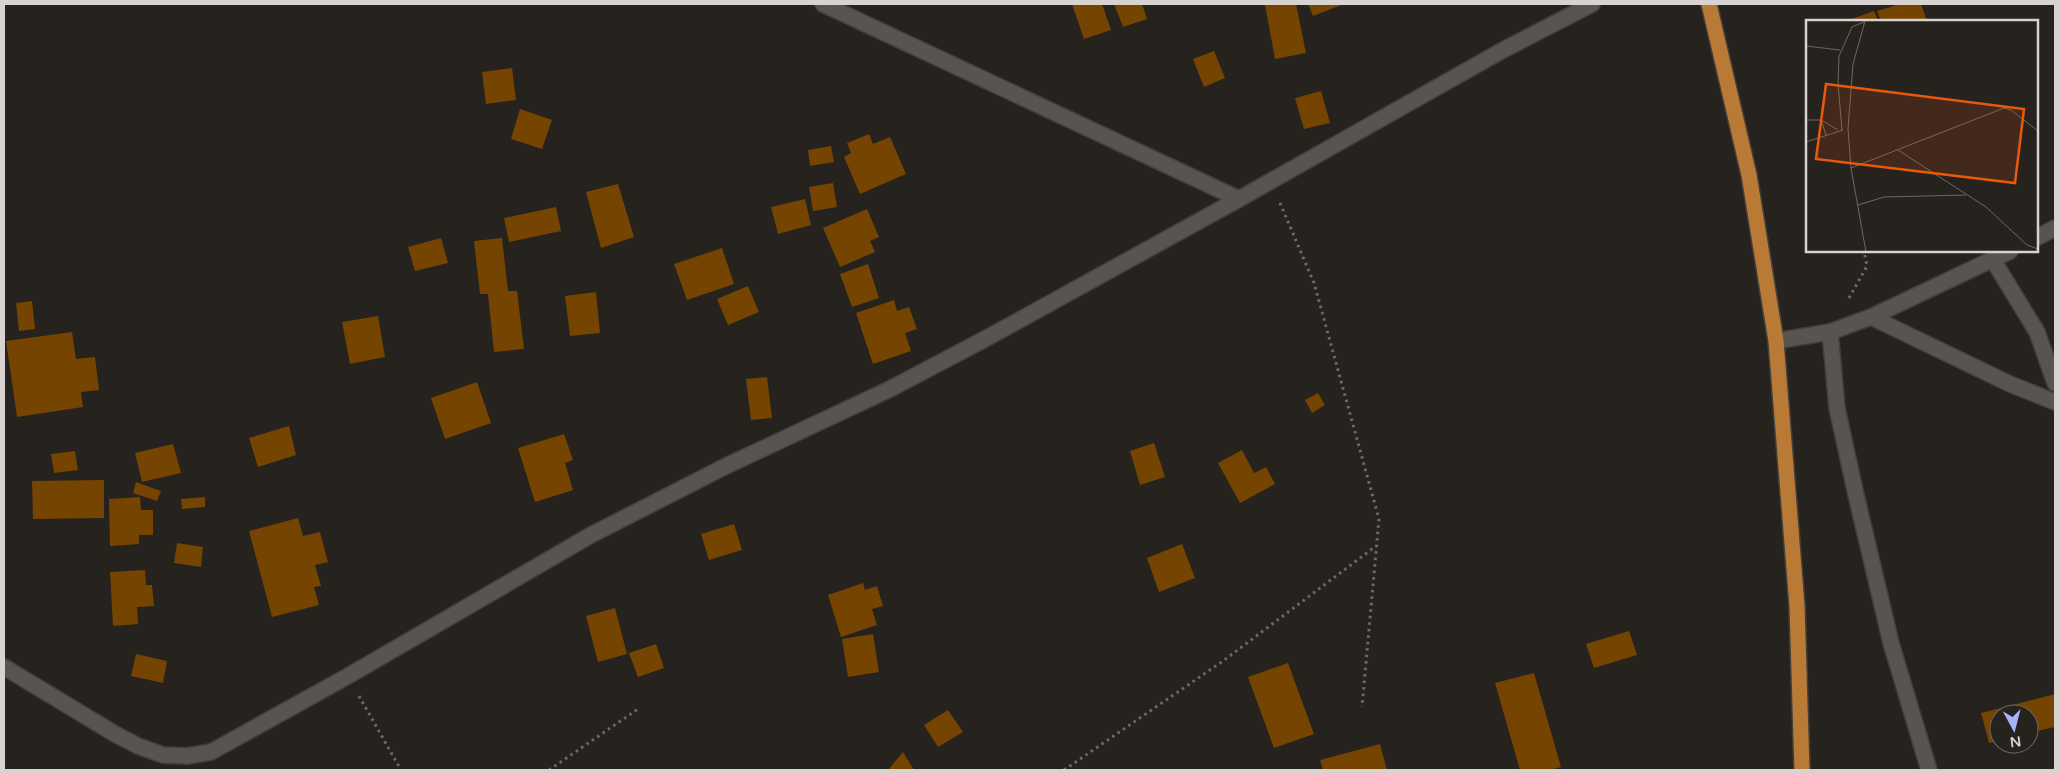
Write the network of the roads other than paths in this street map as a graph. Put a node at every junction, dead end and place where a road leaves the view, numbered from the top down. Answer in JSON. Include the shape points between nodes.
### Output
{"nodes":[{"id":1,"x":823,"y":4,"type":"edge"},
{"id":2,"x":1592,"y":4,"type":"edge"},
{"id":3,"x":1709,"y":4,"type":"edge"},
{"id":4,"x":1239,"y":200,"type":"junction"},
{"id":5,"x":2055,"y":228,"type":"edge"},
{"id":6,"x":2039,"y":236,"type":"edge"},
{"id":7,"x":2008,"y":252,"type":"edge"},
{"id":8,"x":1992,"y":260,"type":"junction"},
{"id":9,"x":1871,"y":317,"type":"junction"},
{"id":10,"x":1830,"y":332,"type":"junction"},
{"id":11,"x":1776,"y":341,"type":"junction"},
{"id":12,"x":2055,"y":383,"type":"edge"},
{"id":13,"x":2055,"y":402,"type":"edge"},
{"id":14,"x":4,"y":667,"type":"edge"},
{"id":15,"x":1802,"y":770,"type":"edge"},
{"id":16,"x":1929,"y":770,"type":"edge"}],
"edges":[{"from":1,"to":4,"type":"street"},
{"from":2,"to":4,"type":"street","via":[[1503,50]]},
{"from":3,"to":11,"type":"highway","via":[[1748,175]]},
{"from":4,"to":14,"type":"street","via":[[890,389],[726,466],[591,535],[211,752],[164,755],[115,734]]},
{"from":5,"to":6,"type":"street"},
{"from":7,"to":8,"type":"street"},
{"from":8,"to":9,"type":"street"},
{"from":8,"to":12,"type":"street","via":[[2037,332]]},
{"from":9,"to":10,"type":"street"},
{"from":9,"to":13,"type":"street","via":[[2010,384]]},
{"from":10,"to":11,"type":"street"},
{"from":10,"to":16,"type":"street","via":[[1837,408],[1854,486],[1891,643]]},
{"from":11,"to":15,"type":"highway","via":[[1797,606]]}]}
